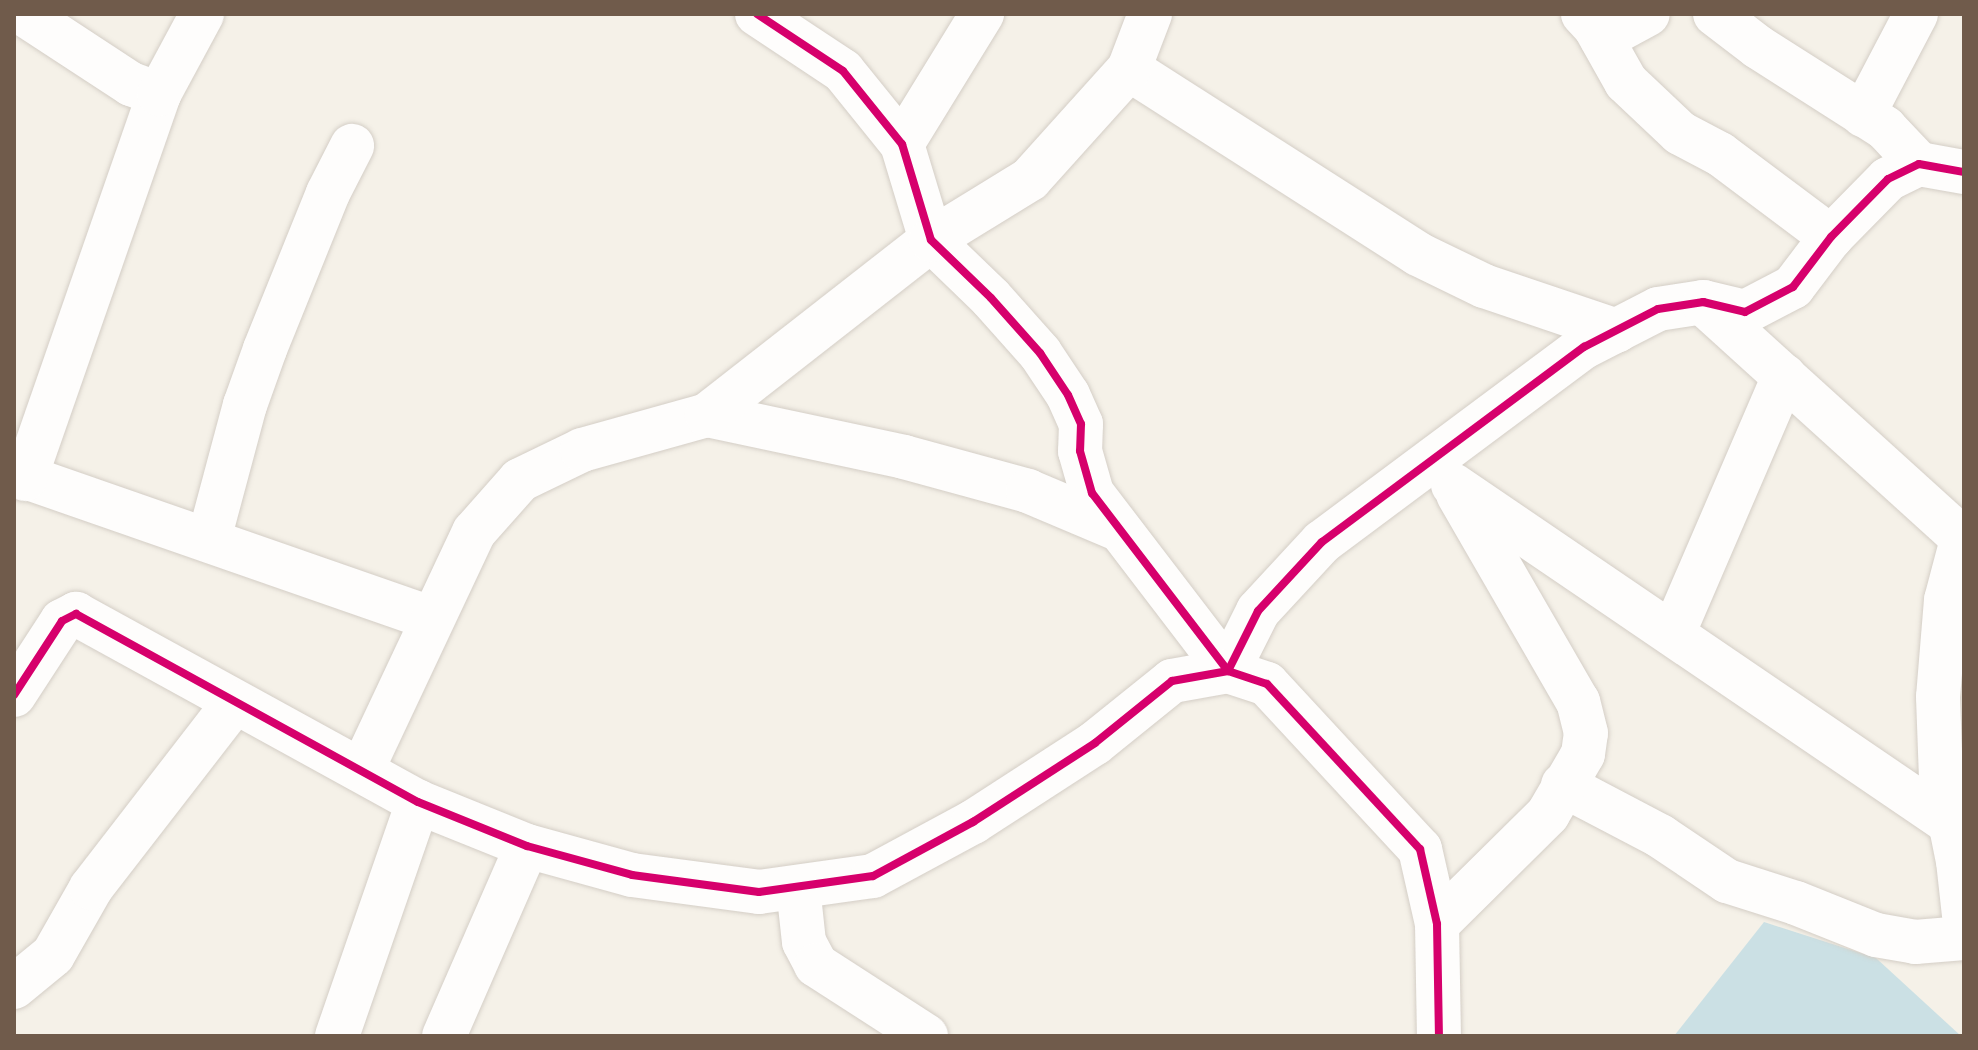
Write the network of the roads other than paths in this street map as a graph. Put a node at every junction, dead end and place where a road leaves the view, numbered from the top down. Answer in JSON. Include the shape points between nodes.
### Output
{"nodes":[{"id":1,"x":24,"y":14,"type":"edge"},
{"id":2,"x":202,"y":14,"type":"edge"},
{"id":3,"x":757,"y":14,"type":"edge"},
{"id":4,"x":982,"y":14,"type":"edge"},
{"id":5,"x":1150,"y":14,"type":"edge"},
{"id":6,"x":1648,"y":14,"type":"edge"},
{"id":7,"x":1715,"y":14,"type":"edge"},
{"id":8,"x":1916,"y":14,"type":"edge"},
{"id":9,"x":1592,"y":27,"type":"edge"},
{"id":10,"x":1764,"y":31,"type":"edge"},
{"id":11,"x":1129,"y":69,"type":"junction"},
{"id":12,"x":159,"y":94,"type":"junction"},
{"id":13,"x":1863,"y":115,"type":"junction"},
{"id":14,"x":902,"y":144,"type":"junction"},
{"id":15,"x":352,"y":146,"type":"dead end"},
{"id":16,"x":1919,"y":164,"type":"junction"},
{"id":17,"x":1964,"y":172,"type":"edge"},
{"id":18,"x":1831,"y":237,"type":"junction"},
{"id":19,"x":931,"y":240,"type":"junction"},
{"id":20,"x":1703,"y":302,"type":"junction"},
{"id":21,"x":1617,"y":331,"type":"junction"},
{"id":22,"x":1784,"y":376,"type":"junction"},
{"id":23,"x":707,"y":415,"type":"junction"},
{"id":24,"x":1445,"y":471,"type":"junction"},
{"id":25,"x":20,"y":476,"type":"edge"},
{"id":26,"x":1118,"y":529,"type":"junction"},
{"id":27,"x":1963,"y":535,"type":"edge"},
{"id":28,"x":209,"y":539,"type":"junction"},
{"id":29,"x":431,"y":618,"type":"junction"},
{"id":30,"x":1673,"y":634,"type":"junction"},
{"id":31,"x":1228,"y":671,"type":"junction"},
{"id":32,"x":14,"y":695,"type":"edge"},
{"id":33,"x":234,"y":703,"type":"junction"},
{"id":34,"x":362,"y":770,"type":"junction"},
{"id":35,"x":1563,"y":785,"type":"junction"},
{"id":36,"x":418,"y":802,"type":"junction"},
{"id":37,"x":1950,"y":823,"type":"junction"},
{"id":38,"x":527,"y":846,"type":"junction"},
{"id":39,"x":798,"y":887,"type":"junction"},
{"id":40,"x":1964,"y":915,"type":"edge"},
{"id":41,"x":1437,"y":924,"type":"junction"},
{"id":42,"x":1964,"y":938,"type":"edge"},
{"id":43,"x":14,"y":987,"type":"edge"},
{"id":44,"x":337,"y":1036,"type":"edge"},
{"id":45,"x":444,"y":1036,"type":"edge"},
{"id":46,"x":926,"y":1036,"type":"edge"},
{"id":47,"x":1439,"y":1036,"type":"edge"}],
"edges":[{"from":1,"to":12,"type":"street","via":[[131,84]]},
{"from":2,"to":12,"type":"street"},
{"from":3,"to":14,"type":"street","via":[[843,71]]},
{"from":4,"to":14,"type":"street"},
{"from":5,"to":11,"type":"street"},
{"from":6,"to":9,"type":"street"},
{"from":7,"to":10,"type":"street"},
{"from":8,"to":13,"type":"street"},
{"from":9,"to":18,"type":"street","via":[[1626,82],[1680,133],[1720,154]]},
{"from":10,"to":13,"type":"street"},
{"from":11,"to":19,"type":"street","via":[[1030,179]]},
{"from":11,"to":21,"type":"street","via":[[1418,254],[1484,286]]},
{"from":12,"to":25,"type":"street"},
{"from":13,"to":16,"type":"street","via":[[1885,128]]},
{"from":14,"to":19,"type":"street"},
{"from":15,"to":28,"type":"street","via":[[265,349]]},
{"from":16,"to":17,"type":"street"},
{"from":16,"to":18,"type":"street","via":[[1888,179]]},
{"from":18,"to":20,"type":"street","via":[[1793,287],[1745,312]]},
{"from":19,"to":23,"type":"street"},
{"from":19,"to":26,"type":"street","via":[[1040,353],[1068,395],[1081,424],[1080,451],[1092,493]]},
{"from":20,"to":21,"type":"street","via":[[1658,309]]},
{"from":20,"to":22,"type":"street"},
{"from":21,"to":24,"type":"street","via":[[1584,347]]},
{"from":22,"to":27,"type":"street"},
{"from":22,"to":30,"type":"street"},
{"from":23,"to":26,"type":"street","via":[[904,457],[1028,491]]},
{"from":23,"to":29,"type":"street","via":[[582,450],[520,480],[474,532]]},
{"from":24,"to":30,"type":"street"},
{"from":24,"to":31,"type":"street","via":[[1322,542],[1258,611]]},
{"from":24,"to":35,"type":"street","via":[[1578,702],[1586,733],[1583,754]]},
{"from":25,"to":28,"type":"street"},
{"from":26,"to":31,"type":"street"},
{"from":27,"to":37,"type":"street","via":[[1946,600],[1938,697],[1941,777]]},
{"from":28,"to":29,"type":"street"},
{"from":29,"to":34,"type":"street"},
{"from":30,"to":37,"type":"street"},
{"from":31,"to":39,"type":"street","via":[[1172,681],[1059,767],[873,876]]},
{"from":31,"to":41,"type":"street","via":[[1267,684],[1420,849]]},
{"from":32,"to":33,"type":"street","via":[[62,621],[76,614]]},
{"from":33,"to":34,"type":"street"},
{"from":33,"to":43,"type":"street","via":[[91,888],[53,955]]},
{"from":34,"to":36,"type":"street"},
{"from":35,"to":41,"type":"street","via":[[1548,814]]},
{"from":35,"to":42,"type":"street","via":[[1660,836],[1727,881],[1876,935],[1915,942]]},
{"from":36,"to":38,"type":"street"},
{"from":36,"to":44,"type":"street"},
{"from":37,"to":40,"type":"street"},
{"from":38,"to":39,"type":"street","via":[[632,875],[759,892]]},
{"from":38,"to":45,"type":"street"},
{"from":39,"to":46,"type":"street","via":[[804,942],[816,965]]},
{"from":41,"to":47,"type":"street"}]}
